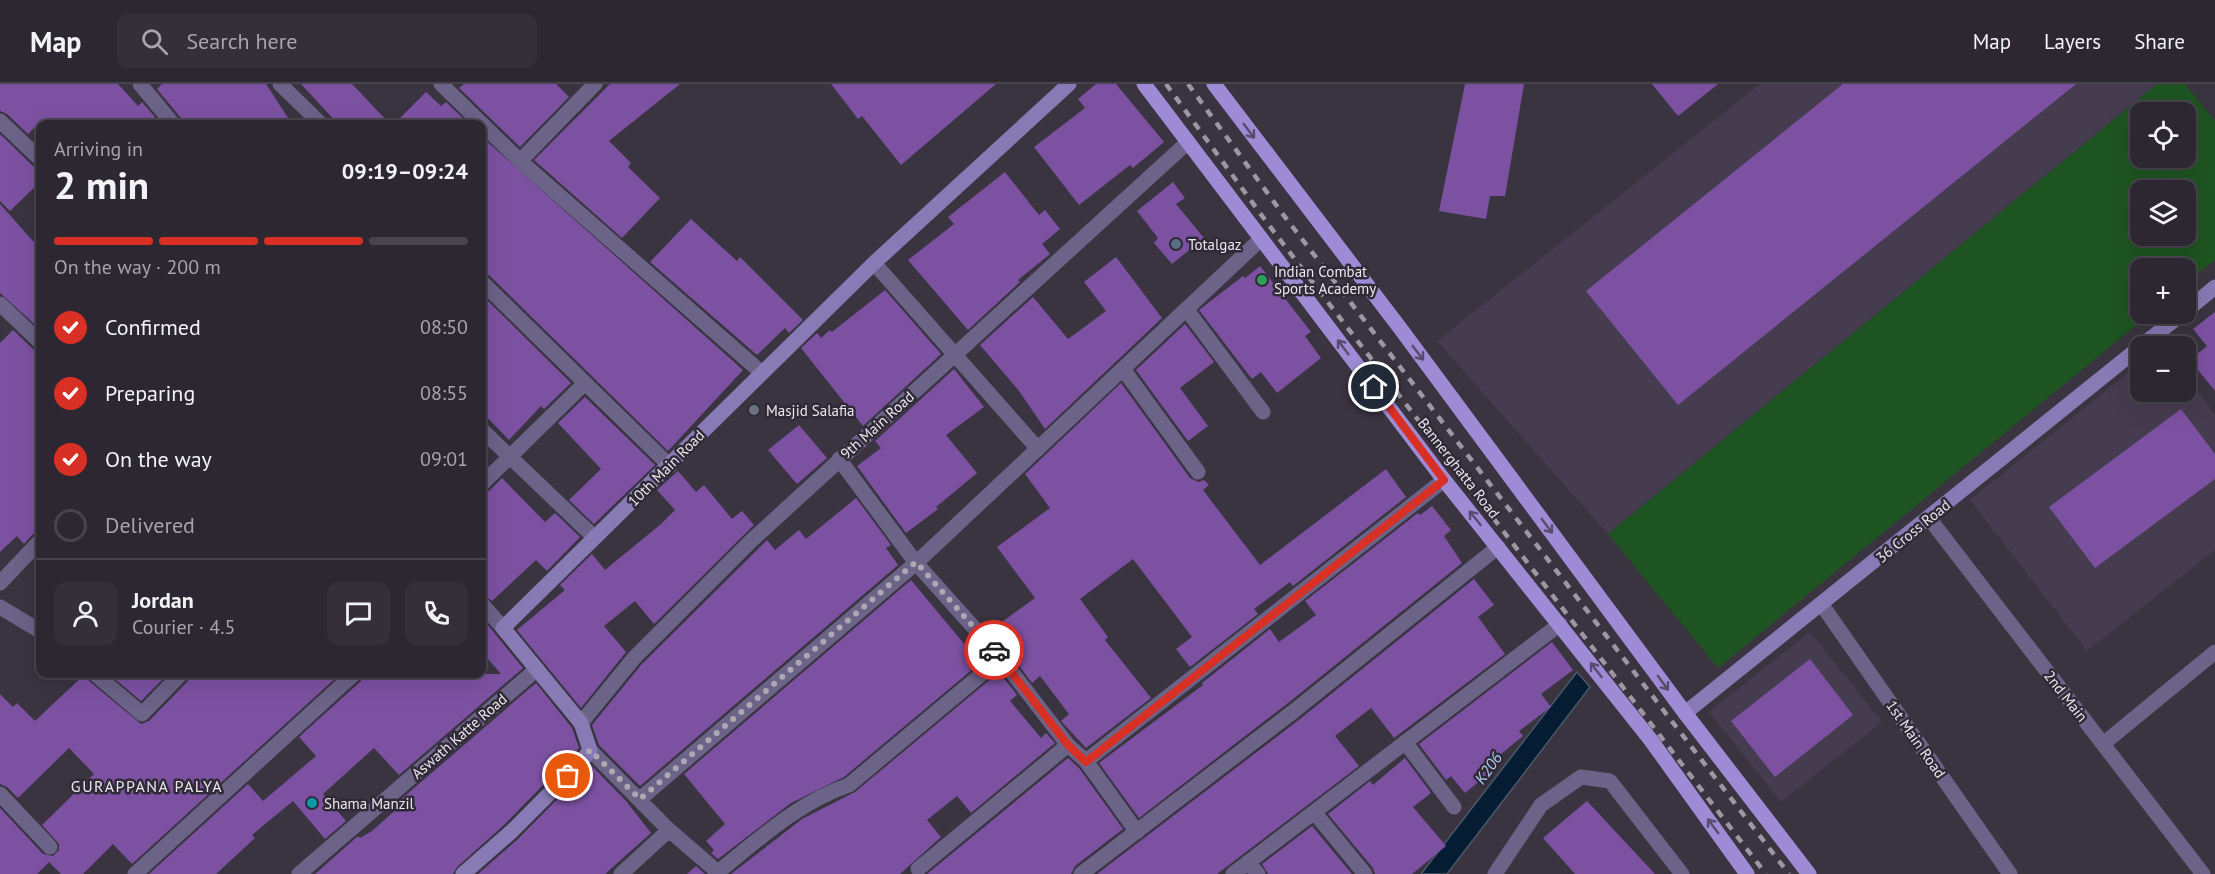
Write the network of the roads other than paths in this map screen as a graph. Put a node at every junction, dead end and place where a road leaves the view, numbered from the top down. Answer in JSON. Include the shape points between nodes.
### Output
{"nodes":[{"id":1,"x":280,"y":84,"type":"edge"},
{"id":2,"x":441,"y":84,"type":"edge"},
{"id":3,"x":595,"y":84,"type":"edge"},
{"id":4,"x":1069,"y":84,"type":"edge"},
{"id":5,"x":1144,"y":84,"type":"edge"},
{"id":6,"x":1214,"y":84,"type":"edge"},
{"id":7,"x":147,"y":87,"type":"edge"},
{"id":8,"x":169,"y":120,"type":"edge"},
{"id":9,"x":317,"y":120,"type":"edge"},
{"id":10,"x":478,"y":120,"type":"edge"},
{"id":11,"x":0,"y":121,"type":"edge"},
{"id":12,"x":486,"y":128,"type":"edge"},
{"id":13,"x":1188,"y":142,"type":"junction"},
{"id":14,"x":36,"y":155,"type":"edge"},
{"id":15,"x":520,"y":161,"type":"junction"},
{"id":16,"x":1261,"y":239,"type":"junction"},
{"id":17,"x":874,"y":263,"type":"junction"},
{"id":18,"x":486,"y":286,"type":"edge"},
{"id":19,"x":2215,"y":287,"type":"edge"},
{"id":20,"x":2196,"y":303,"type":"edge"},
{"id":21,"x":0,"y":304,"type":"edge"},
{"id":22,"x":1187,"y":310,"type":"junction"},
{"id":23,"x":2169,"y":324,"type":"edge"},
{"id":24,"x":2154,"y":336,"type":"edge"},
{"id":25,"x":36,"y":338,"type":"edge"},
{"id":26,"x":954,"y":355,"type":"junction"},
{"id":27,"x":2130,"y":355,"type":"edge"},
{"id":28,"x":1123,"y":369,"type":"junction"},
{"id":29,"x":762,"y":373,"type":"junction"},
{"id":30,"x":585,"y":383,"type":"junction"},
{"id":31,"x":1263,"y":412,"type":"dead end"},
{"id":32,"x":486,"y":434,"type":"edge"},
{"id":33,"x":1038,"y":449,"type":"junction"},
{"id":34,"x":509,"y":457,"type":"junction"},
{"id":35,"x":839,"y":459,"type":"junction"},
{"id":36,"x":670,"y":466,"type":"junction"},
{"id":37,"x":1198,"y":472,"type":"dead end"},
{"id":38,"x":486,"y":480,"type":"edge"},
{"id":39,"x":1444,"y":480,"type":"junction"},
{"id":40,"x":1929,"y":518,"type":"junction"},
{"id":41,"x":594,"y":537,"type":"junction"},
{"id":42,"x":36,"y":545,"type":"edge"},
{"id":43,"x":1498,"y":547,"type":"junction"},
{"id":44,"x":916,"y":562,"type":"junction"},
{"id":45,"x":0,"y":583,"type":"edge"},
{"id":46,"x":1822,"y":605,"type":"junction"},
{"id":47,"x":0,"y":607,"type":"edge"},
{"id":48,"x":486,"y":609,"type":"edge"},
{"id":49,"x":1560,"y":624,"type":"junction"},
{"id":50,"x":503,"y":628,"type":"junction"},
{"id":51,"x":36,"y":629,"type":"edge"},
{"id":52,"x":2215,"y":652,"type":"edge"},
{"id":53,"x":1001,"y":658,"type":"junction"},
{"id":54,"x":537,"y":669,"type":"junction"},
{"id":55,"x":100,"y":678,"type":"edge"},
{"id":56,"x":177,"y":678,"type":"edge"},
{"id":57,"x":350,"y":678,"type":"edge"},
{"id":58,"x":1685,"y":713,"type":"junction"},
{"id":59,"x":581,"y":723,"type":"junction"},
{"id":60,"x":1405,"y":742,"type":"junction"},
{"id":61,"x":2103,"y":744,"type":"junction"},
{"id":62,"x":1068,"y":745,"type":"junction"},
{"id":63,"x":590,"y":750,"type":"junction"},
{"id":64,"x":1086,"y":762,"type":"junction"},
{"id":65,"x":0,"y":794,"type":"edge"},
{"id":66,"x":640,"y":799,"type":"junction"},
{"id":67,"x":1454,"y":807,"type":"dead end"},
{"id":68,"x":1314,"y":812,"type":"junction"},
{"id":69,"x":669,"y":830,"type":"junction"},
{"id":70,"x":1137,"y":832,"type":"junction"},
{"id":71,"x":51,"y":847,"type":"dead end"},
{"id":72,"x":1253,"y":868,"type":"edge"},
{"id":73,"x":918,"y":869,"type":"dead end"},
{"id":74,"x":2215,"y":870,"type":"edge"},
{"id":75,"x":719,"y":873,"type":"edge"},
{"id":76,"x":135,"y":874,"type":"edge"},
{"id":77,"x":299,"y":874,"type":"edge"},
{"id":78,"x":463,"y":874,"type":"edge"},
{"id":79,"x":621,"y":874,"type":"edge"},
{"id":80,"x":1082,"y":874,"type":"edge"},
{"id":81,"x":1233,"y":874,"type":"edge"},
{"id":82,"x":1365,"y":874,"type":"edge"},
{"id":83,"x":1495,"y":874,"type":"edge"},
{"id":84,"x":1682,"y":874,"type":"edge"},
{"id":85,"x":1747,"y":874,"type":"edge"},
{"id":86,"x":1809,"y":874,"type":"edge"},
{"id":87,"x":2010,"y":874,"type":"edge"},
{"id":88,"x":2203,"y":874,"type":"edge"},
{"id":89,"x":2209,"y":874,"type":"edge"}],
"edges":[{"from":1,"to":9,"type":"street"},
{"from":2,"to":10,"type":"street"},
{"from":3,"to":15,"type":"street"},
{"from":4,"to":17,"type":"street","name":"10th Main Road"},
{"from":5,"to":13,"type":"main road","name":"Bannerghatta Road"},
{"from":6,"to":58,"type":"main road","one_way":true},
{"from":7,"to":8,"type":"street"},
{"from":11,"to":14,"type":"street"},
{"from":12,"to":15,"type":"street"},
{"from":13,"to":16,"type":"main road","name":"Bannerghatta Road"},
{"from":13,"to":26,"type":"street","name":"9th Main Road"},
{"from":15,"to":29,"type":"street"},
{"from":16,"to":22,"type":"street"},
{"from":39,"to":16,"type":"main road","name":"Bannerghatta Road","one_way":true},
{"from":17,"to":26,"type":"street"},
{"from":17,"to":29,"type":"street","name":"10th Main Road"},
{"from":18,"to":30,"type":"street"},
{"from":19,"to":20,"type":"street"},
{"from":21,"to":25,"type":"street"},
{"from":22,"to":28,"type":"street"},
{"from":22,"to":31,"type":"street"},
{"from":23,"to":24,"type":"street","name":"36 Cross Road"},
{"from":26,"to":33,"type":"street"},
{"from":26,"to":35,"type":"street","name":"9th Main Road"},
{"from":27,"to":40,"type":"street","name":"36 Cross Road"},
{"from":28,"to":33,"type":"street"},
{"from":28,"to":37,"type":"street"},
{"from":29,"to":36,"type":"street","name":"10th Main Road"},
{"from":30,"to":34,"type":"street"},
{"from":30,"to":36,"type":"street"},
{"from":32,"to":34,"type":"street"},
{"from":33,"to":44,"type":"street"},
{"from":34,"to":38,"type":"street"},
{"from":34,"to":41,"type":"street"},
{"from":35,"to":44,"type":"street"},
{"from":35,"to":59,"type":"street","name":"9th Main Road","via":[[634,658]]},
{"from":36,"to":41,"type":"street","name":"10th Main Road"},
{"from":43,"to":39,"type":"main road","name":"Bannerghatta Road","one_way":true},
{"from":39,"to":64,"type":"street"},
{"from":40,"to":46,"type":"street","name":"36 Cross Road"},
{"from":40,"to":61,"type":"street","name":"2nd Main"},
{"from":41,"to":50,"type":"street","name":"10th Main Road"},
{"from":42,"to":45,"type":"street"},
{"from":43,"to":49,"type":"main road","name":"Bannerghatta Road"},
{"from":43,"to":70,"type":"street"},
{"from":44,"to":53,"type":"street"},
{"from":44,"to":66,"type":"street"},
{"from":46,"to":58,"type":"street","name":"36 Cross Road"},
{"from":46,"to":87,"type":"street","name":"1st Main Road"},
{"from":47,"to":51,"type":"street"},
{"from":48,"to":50,"type":"street"},
{"from":49,"to":60,"type":"street"},
{"from":85,"to":49,"type":"main road","name":"Bannerghatta Road","one_way":true,"via":[[1650,739]]},
{"from":50,"to":54,"type":"street"},
{"from":52,"to":61,"type":"street"},
{"from":53,"to":62,"type":"street"},
{"from":53,"to":75,"type":"street","via":[[849,784],[799,808]]},
{"from":54,"to":59,"type":"street"},
{"from":54,"to":77,"type":"street","name":"Aswath Katte Road"},
{"from":55,"to":56,"type":"street","via":[[142,714]]},
{"from":57,"to":76,"type":"street"},
{"from":58,"to":86,"type":"main road"},
{"from":59,"to":63,"type":"street"},
{"from":60,"to":67,"type":"street"},
{"from":60,"to":68,"type":"street"},
{"from":61,"to":88,"type":"street","name":"2nd Main"},
{"from":62,"to":64,"type":"street"},
{"from":62,"to":73,"type":"street"},
{"from":63,"to":66,"type":"street"},
{"from":63,"to":78,"type":"street","via":[[511,832]]},
{"from":64,"to":70,"type":"street"},
{"from":65,"to":71,"type":"street"},
{"from":66,"to":69,"type":"street"},
{"from":68,"to":72,"type":"street"},
{"from":68,"to":82,"type":"street"},
{"from":69,"to":75,"type":"street"},
{"from":69,"to":79,"type":"street"},
{"from":70,"to":80,"type":"street"},
{"from":72,"to":81,"type":"street"},
{"from":74,"to":89,"type":"street"},
{"from":83,"to":84,"type":"street","via":[[1541,806],[1581,777],[1610,781]]}]}
